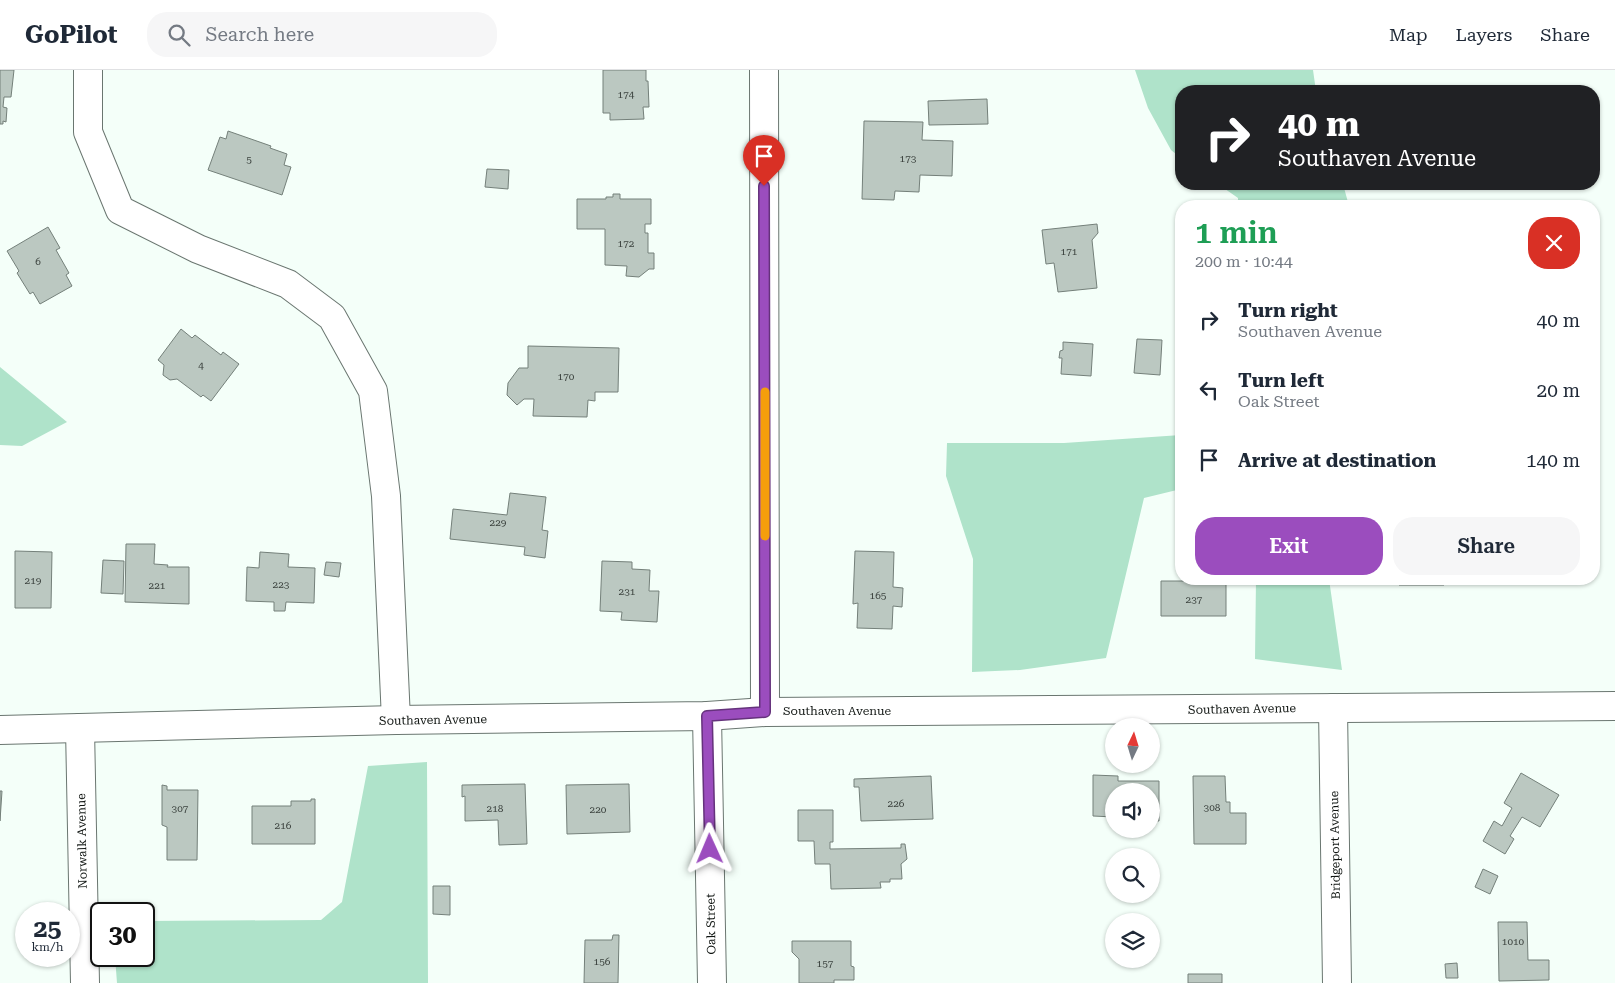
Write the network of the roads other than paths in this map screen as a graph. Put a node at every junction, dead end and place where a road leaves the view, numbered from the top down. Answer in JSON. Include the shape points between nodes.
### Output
{"nodes":[{"id":1,"x":88,"y":70,"type":"edge"},
{"id":2,"x":764,"y":70,"type":"edge"},
{"id":3,"x":1615,"y":706,"type":"edge"},
{"id":4,"x":1333,"y":708,"type":"junction"},
{"id":5,"x":765,"y":712,"type":"junction"},
{"id":6,"x":707,"y":716,"type":"junction"},
{"id":7,"x":396,"y":720,"type":"junction"},
{"id":8,"x":80,"y":728,"type":"junction"},
{"id":9,"x":0,"y":730,"type":"edge"},
{"id":10,"x":85,"y":983,"type":"edge"},
{"id":11,"x":712,"y":983,"type":"edge"},
{"id":12,"x":1336,"y":983,"type":"edge"}],
"edges":[{"from":1,"to":7,"type":"street","via":[[88,132],[120,210],[198,249],[288,284],[332,317],[373,391],[386,496]]},
{"from":2,"to":5,"type":"street"},
{"from":3,"to":4,"type":"street","name":"Southaven Avenue"},
{"from":4,"to":5,"type":"street","name":"Southaven Avenue"},
{"from":4,"to":12,"type":"street","name":"Bridgeport Avenue"},
{"from":5,"to":6,"type":"street","name":"Southaven Avenue"},
{"from":6,"to":7,"type":"street","name":"Southaven Avenue"},
{"from":6,"to":11,"type":"street","name":"Oak Street"},
{"from":7,"to":8,"type":"street","name":"Southaven Avenue"},
{"from":8,"to":9,"type":"street","name":"Southaven Avenue"},
{"from":8,"to":10,"type":"street","name":"Norwalk Avenue"}]}
